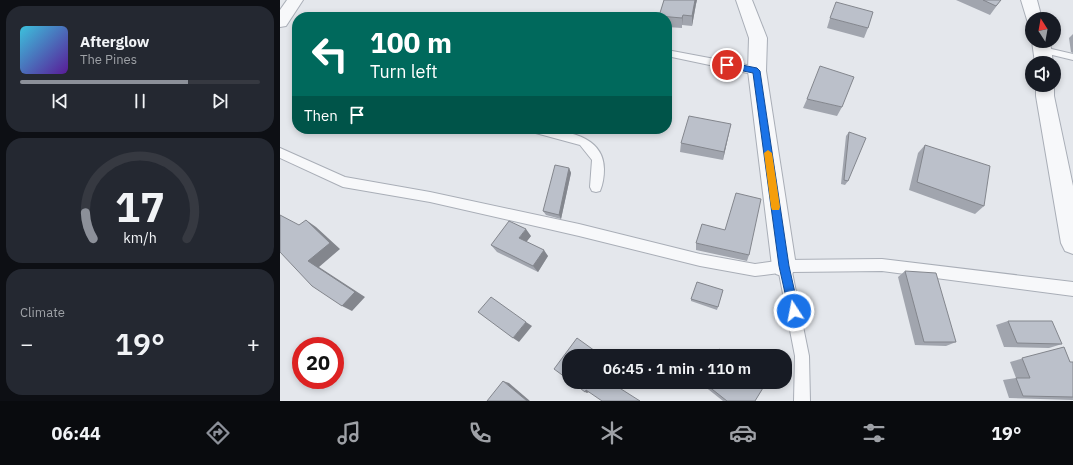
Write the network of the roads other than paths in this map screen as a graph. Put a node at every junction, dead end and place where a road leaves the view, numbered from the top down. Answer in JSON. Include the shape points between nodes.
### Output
{"nodes":[{"id":1,"x":295,"y":0,"type":"edge"},
{"id":2,"x":744,"y":0,"type":"edge"},
{"id":3,"x":1029,"y":0,"type":"edge"},
{"id":4,"x":1032,"y":12,"type":"edge"},
{"id":5,"x":280,"y":22,"type":"edge"},
{"id":6,"x":1042,"y":51,"type":"edge"},
{"id":7,"x":672,"y":55,"type":"edge"},
{"id":8,"x":1073,"y":57,"type":"edge"},
{"id":9,"x":757,"y":71,"type":"junction"},
{"id":10,"x":1045,"y":92,"type":"edge"},
{"id":11,"x":554,"y":134,"type":"edge"},
{"id":12,"x":280,"y":153,"type":"edge"},
{"id":13,"x":596,"y":187,"type":"dead end"},
{"id":14,"x":1073,"y":243,"type":"edge"},
{"id":15,"x":784,"y":266,"type":"junction"},
{"id":16,"x":1073,"y":289,"type":"edge"},
{"id":17,"x":802,"y":401,"type":"edge"}],
"edges":[{"from":1,"to":5,"type":"street"},
{"from":2,"to":9,"type":"street","via":[[758,38]]},
{"from":3,"to":4,"type":"street"},
{"from":6,"to":8,"type":"lane"},
{"from":7,"to":9,"type":"lane"},
{"from":9,"to":15,"type":"street"},
{"from":10,"to":14,"type":"street"},
{"from":11,"to":13,"type":"lane","via":[[584,142],[598,159]]},
{"from":12,"to":15,"type":"lane","via":[[343,182],[430,197],[700,260],[755,270]]},
{"from":15,"to":16,"type":"lane","via":[[882,264]]},
{"from":15,"to":17,"type":"lane","via":[[802,356]]}]}
